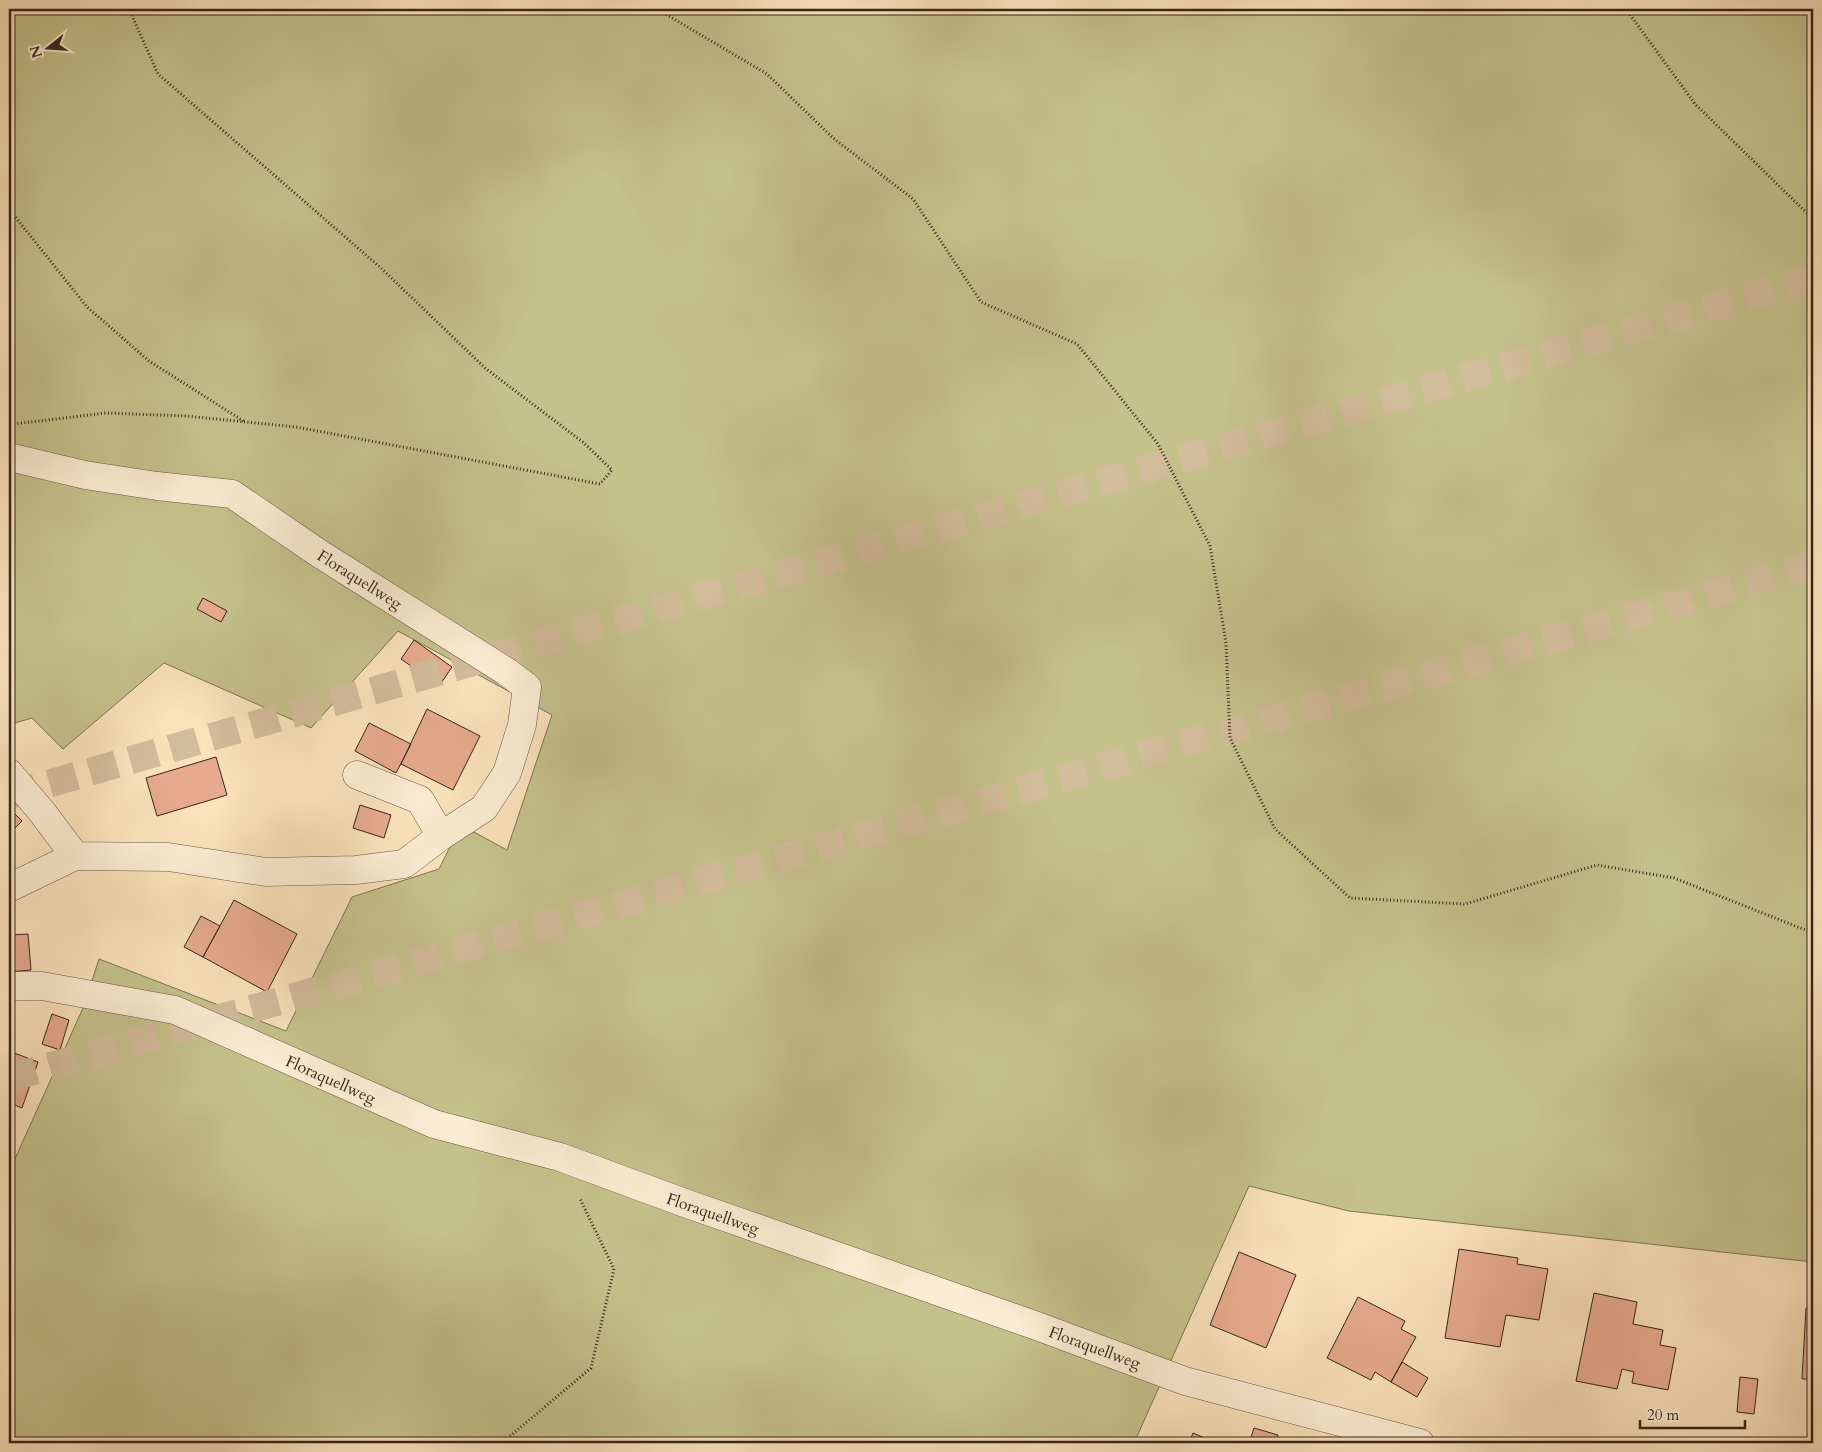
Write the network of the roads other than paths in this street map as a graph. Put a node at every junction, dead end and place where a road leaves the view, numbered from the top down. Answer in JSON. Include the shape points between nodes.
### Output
{"nodes":[{"id":1,"x":9,"y":457,"type":"edge"},
{"id":2,"x":9,"y":773,"type":"edge"},
{"id":3,"x":357,"y":775,"type":"dead end"},
{"id":4,"x":441,"y":836,"type":"junction"},
{"id":5,"x":75,"y":856,"type":"junction"},
{"id":6,"x":9,"y":888,"type":"edge"},
{"id":7,"x":9,"y":986,"type":"edge"},
{"id":8,"x":1420,"y":1443,"type":"edge"}],
"edges":[{"from":1,"to":4,"type":"street","name":"Floraquellweg","via":[[85,476],[232,494],[527,687],[522,725],[507,773],[484,808]]},
{"from":2,"to":5,"type":"street"},
{"from":3,"to":4,"type":"street","via":[[420,800]]},
{"from":4,"to":5,"type":"street","name":"Floraquellweg","via":[[404,864],[356,870],[266,872],[168,857]]},
{"from":5,"to":6,"type":"street","name":"Floraquellweg"},
{"from":7,"to":8,"type":"street","name":"Floraquellweg","via":[[42,986],[175,1010],[434,1124],[560,1158],[1185,1381]]}]}
